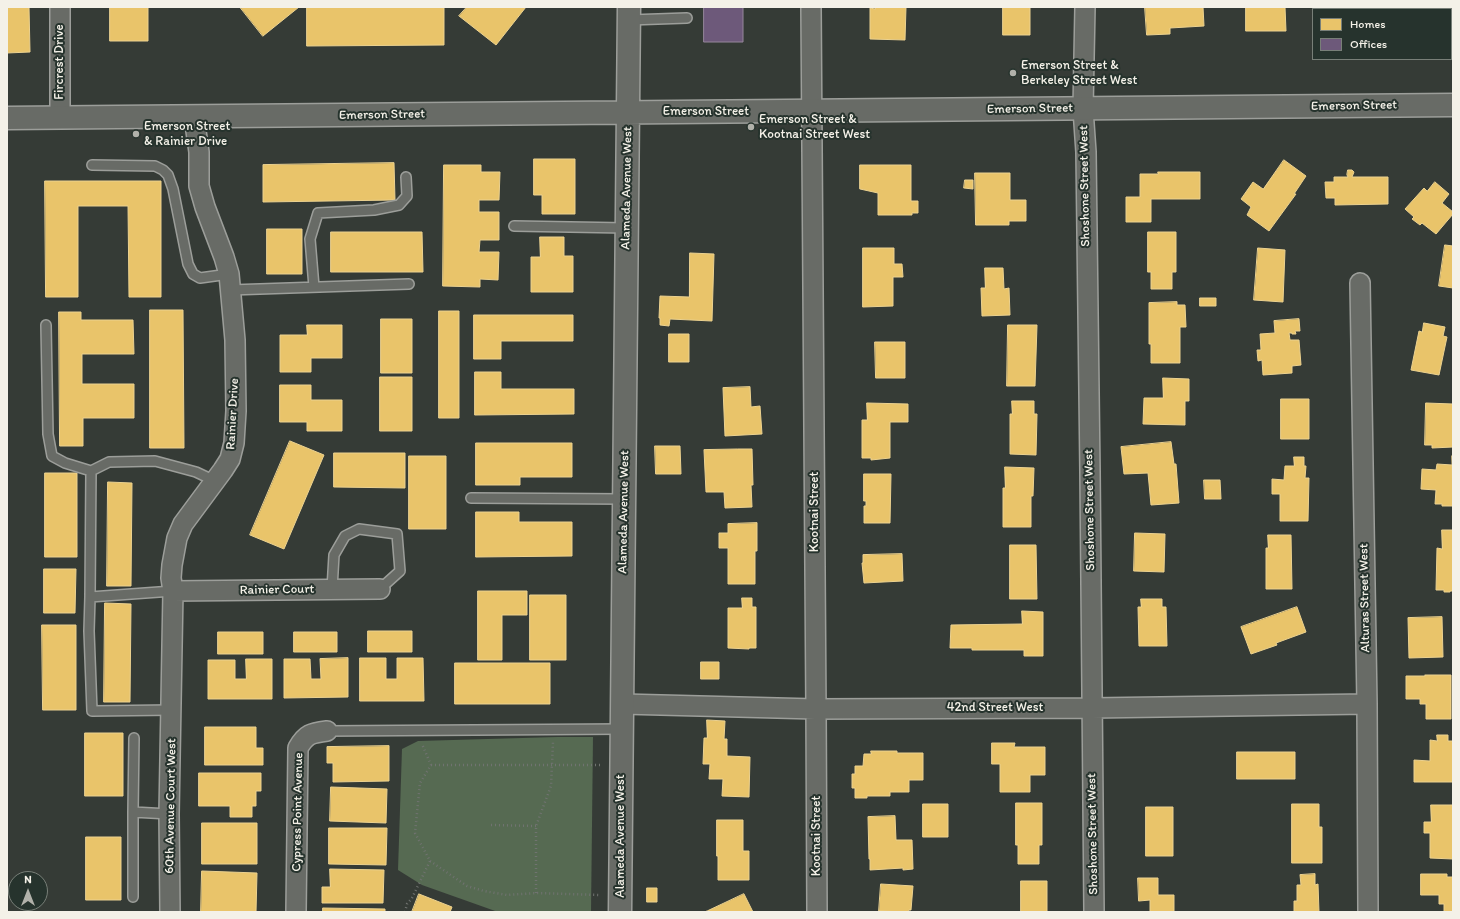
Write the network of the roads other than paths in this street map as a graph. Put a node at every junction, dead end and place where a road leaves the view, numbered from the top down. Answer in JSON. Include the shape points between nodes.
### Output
{"nodes":[{"id":1,"x":60,"y":7,"type":"edge"},
{"id":2,"x":811,"y":7,"type":"edge"},
{"id":3,"x":1085,"y":7,"type":"edge"},
{"id":4,"x":629,"y":14,"type":"edge"},
{"id":5,"x":687,"y":18,"type":"dead end"},
{"id":6,"x":1453,"y":105,"type":"edge"},
{"id":7,"x":1083,"y":109,"type":"junction"},
{"id":8,"x":812,"y":112,"type":"junction"},
{"id":9,"x":628,"y":113,"type":"junction"},
{"id":10,"x":60,"y":117,"type":"junction"},
{"id":11,"x":194,"y":117,"type":"junction"},
{"id":12,"x":7,"y":118,"type":"edge"},
{"id":13,"x":92,"y":165,"type":"dead end"},
{"id":14,"x":406,"y":177,"type":"dead end"},
{"id":15,"x":514,"y":226,"type":"dead end"},
{"id":16,"x":627,"y":228,"type":"junction"},
{"id":17,"x":229,"y":282,"type":"junction"},
{"id":18,"x":1360,"y":283,"type":"dead end"},
{"id":19,"x":408,"y":284,"type":"dead end"},
{"id":20,"x":314,"y":287,"type":"junction"},
{"id":21,"x":46,"y":325,"type":"dead end"},
{"id":22,"x":91,"y":471,"type":"junction"},
{"id":23,"x":215,"y":481,"type":"junction"},
{"id":24,"x":471,"y":498,"type":"dead end"},
{"id":25,"x":624,"y":499,"type":"junction"},
{"id":26,"x":332,"y":589,"type":"junction"},
{"id":27,"x":380,"y":589,"type":"joint"},
{"id":28,"x":173,"y":591,"type":"junction"},
{"id":29,"x":90,"y":597,"type":"junction"},
{"id":30,"x":622,"y":704,"type":"junction"},
{"id":31,"x":1367,"y":704,"type":"junction"},
{"id":32,"x":172,"y":705,"type":"junction"},
{"id":33,"x":1092,"y":708,"type":"junction"},
{"id":34,"x":816,"y":709,"type":"junction"},
{"id":35,"x":622,"y":729,"type":"junction"},
{"id":36,"x":327,"y":731,"type":"joint"},
{"id":37,"x":134,"y":738,"type":"dead end"},
{"id":38,"x":133,"y":812,"type":"junction"},
{"id":39,"x":169,"y":814,"type":"junction"},
{"id":40,"x":133,"y":897,"type":"dead end"},
{"id":41,"x":620,"y":904,"type":"edge"},
{"id":42,"x":170,"y":912,"type":"edge"},
{"id":43,"x":296,"y":912,"type":"edge"},
{"id":44,"x":817,"y":912,"type":"edge"},
{"id":45,"x":1094,"y":912,"type":"edge"},
{"id":46,"x":1368,"y":912,"type":"edge"}],
"edges":[{"from":1,"to":10,"type":"street","name":"Fircrest Drive"},
{"from":2,"to":8,"type":"street","name":"Kootnai Street"},
{"from":3,"to":7,"type":"street","name":"Shoshone Street West"},
{"from":4,"to":5,"type":"lane"},
{"from":4,"to":9,"type":"main road","name":"Alameda Avenue West"},
{"from":6,"to":7,"type":"main road","name":"Emerson Street"},
{"from":7,"to":8,"type":"main road","name":"Emerson Street"},
{"from":7,"to":33,"type":"street","name":"Shoshone Street West","via":[[1086,152]]},
{"from":8,"to":9,"type":"main road","name":"Emerson Street"},
{"from":8,"to":34,"type":"street","name":"Kootnai Street"},
{"from":9,"to":11,"type":"main road","name":"Emerson Street"},
{"from":9,"to":16,"type":"main road","name":"Alameda Avenue West"},
{"from":10,"to":11,"type":"main road","name":"Emerson Street"},
{"from":10,"to":12,"type":"main road","name":"Emerson Street"},
{"from":11,"to":17,"type":"street","name":"Rainier Drive","via":[[199,186],[224,257]]},
{"from":13,"to":17,"type":"lane","via":[[155,166],[163,170],[168,175],[173,189],[188,264],[193,274],[200,278]]},
{"from":14,"to":20,"type":"lane","via":[[407,196],[399,205],[374,210],[318,213],[310,239]]},
{"from":15,"to":16,"type":"lane"},
{"from":16,"to":25,"type":"main road","name":"Alameda Avenue West"},
{"from":17,"to":20,"type":"lane"},
{"from":17,"to":23,"type":"street","name":"Rainier Drive","via":[[235,340],[234,443],[230,459]]},
{"from":18,"to":31,"type":"street","name":"Alturas Street West"},
{"from":19,"to":20,"type":"lane"},
{"from":21,"to":22,"type":"lane","via":[[48,434],[52,456]]},
{"from":22,"to":23,"type":"lane","via":[[109,462],[155,461],[196,472]]},
{"from":22,"to":29,"type":"lane"},
{"from":23,"to":28,"type":"street","name":"Rainier Drive","via":[[177,538],[171,578]]},
{"from":24,"to":25,"type":"lane"},
{"from":25,"to":30,"type":"main road","name":"Alameda Avenue West"},
{"from":26,"to":27,"type":"street","name":"Rainier Court"},
{"from":26,"to":27,"type":"lane","via":[[334,555],[345,536],[359,529],[397,534],[400,571]]},
{"from":26,"to":28,"type":"street","name":"Rainier Court"},
{"from":28,"to":29,"type":"lane"},
{"from":28,"to":32,"type":"street","name":"Rainier Drive"},
{"from":29,"to":32,"type":"lane","via":[[92,711]]},
{"from":30,"to":34,"type":"street","name":"42nd Street West"},
{"from":30,"to":35,"type":"main road","name":"Alameda Avenue West"},
{"from":31,"to":33,"type":"street","name":"42nd Street West"},
{"from":31,"to":46,"type":"street","name":"Alturas Street West"},
{"from":32,"to":39,"type":"street","name":"60th Avenue Court West"},
{"from":33,"to":34,"type":"street","name":"42nd Street West"},
{"from":33,"to":45,"type":"street","name":"Shoshone Street West"},
{"from":34,"to":44,"type":"street","name":"Kootnai Street"},
{"from":35,"to":36,"type":"lane"},
{"from":35,"to":41,"type":"main road","name":"Alameda Avenue West"},
{"from":36,"to":43,"type":"street","name":"Cypress Point Avenue","via":[[314,732],[306,736],[298,748]]},
{"from":37,"to":38,"type":"lane"},
{"from":38,"to":39,"type":"lane"},
{"from":38,"to":40,"type":"lane"},
{"from":39,"to":42,"type":"street","name":"60th Avenue Court West"}]}
